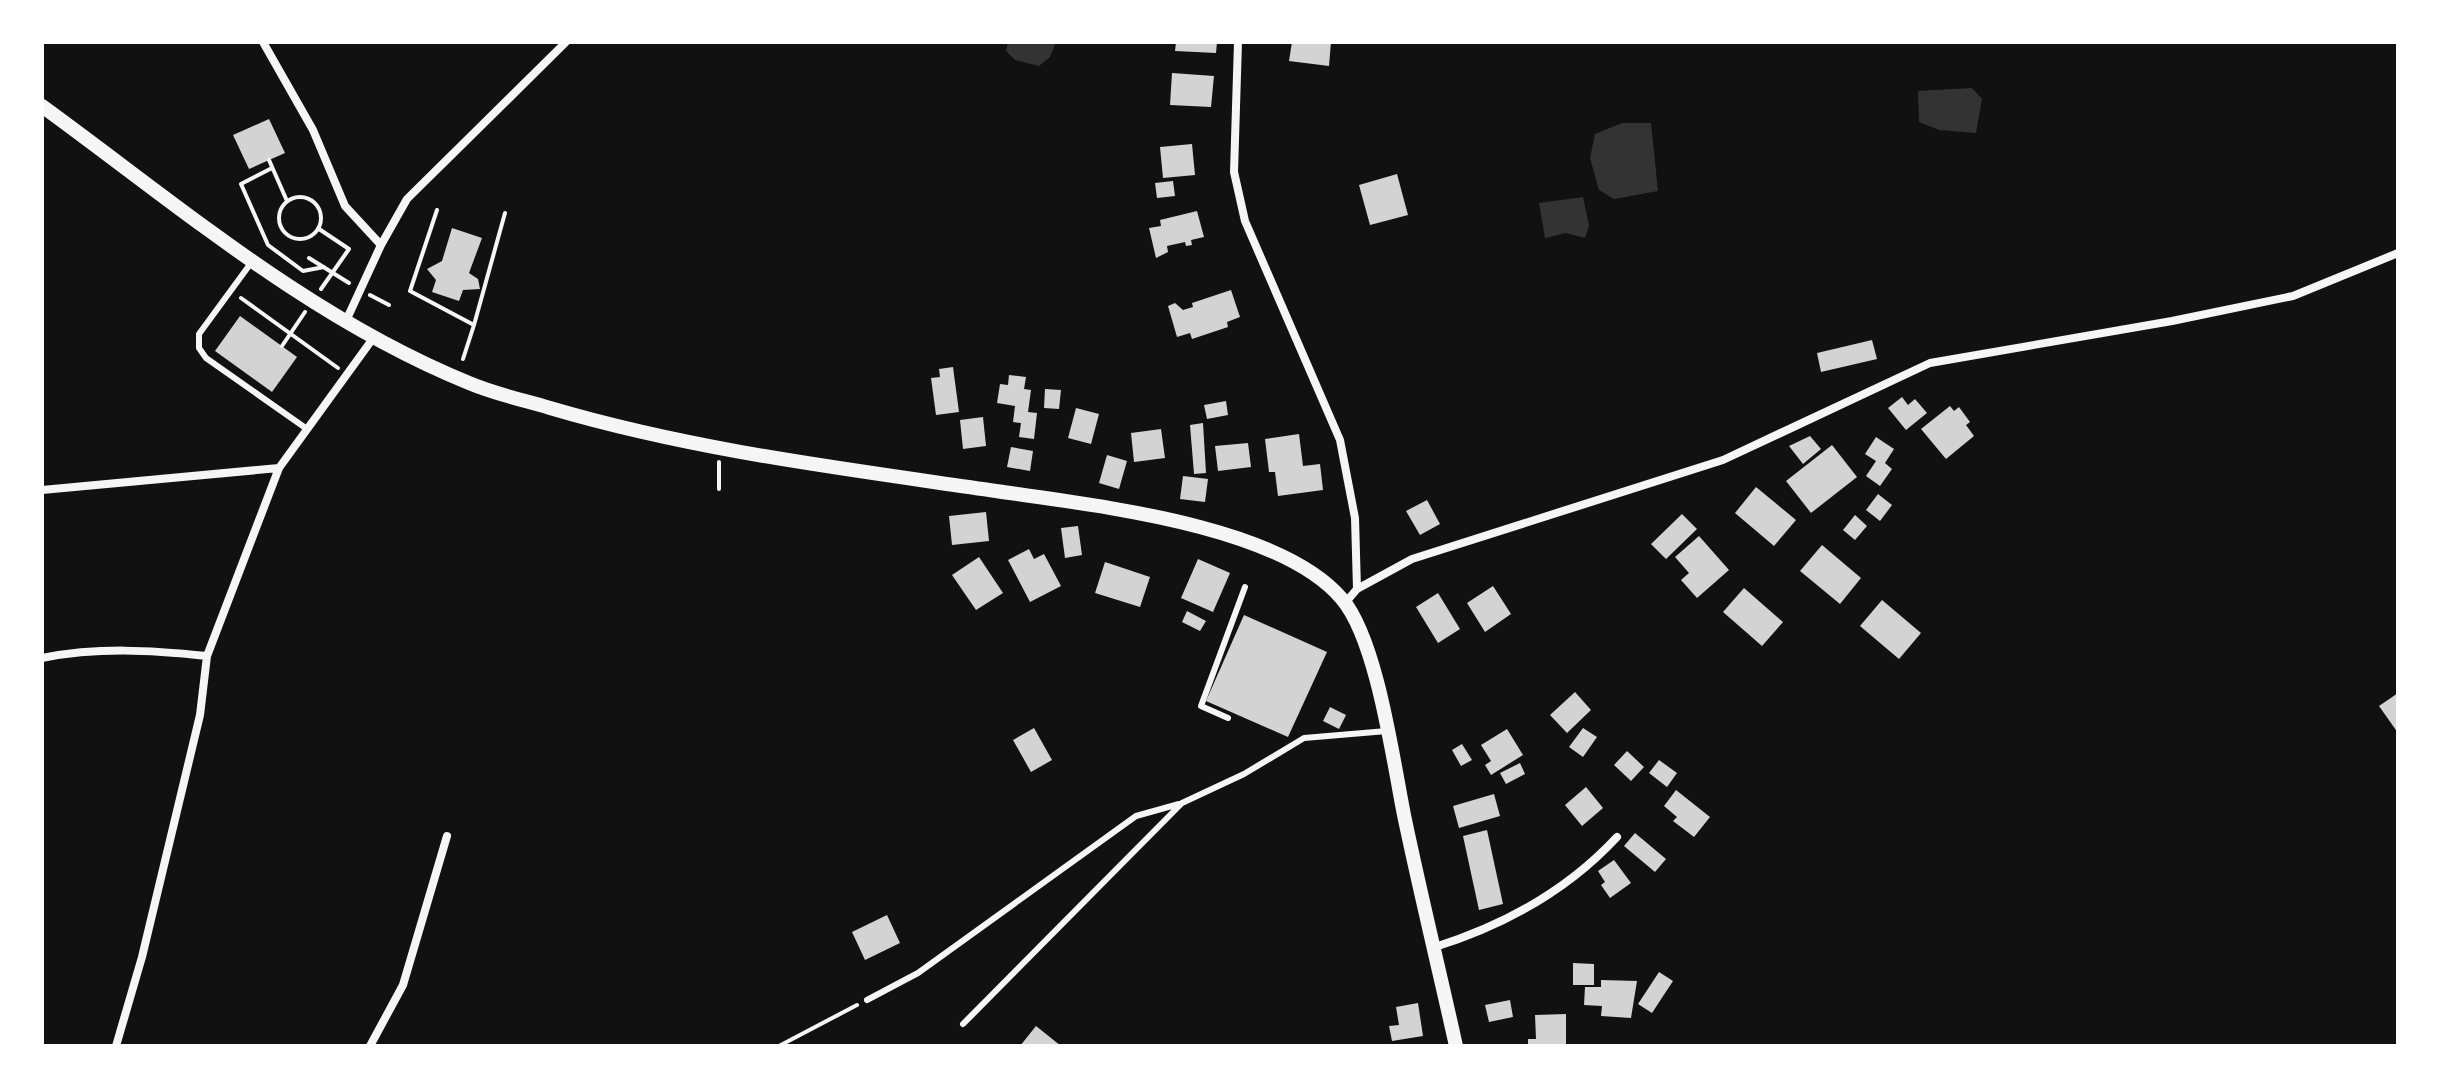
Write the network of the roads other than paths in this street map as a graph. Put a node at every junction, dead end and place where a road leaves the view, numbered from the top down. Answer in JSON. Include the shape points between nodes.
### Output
{"nodes":[{"id":1,"x":263,"y":42,"type":"edge"},
{"id":2,"x":566,"y":42,"type":"edge"},
{"id":3,"x":1238,"y":42,"type":"edge"},
{"id":4,"x":42,"y":106,"type":"edge"},
{"id":5,"x":381,"y":245,"type":"junction"},
{"id":6,"x":2398,"y":253,"type":"edge"},
{"id":7,"x":253,"y":260,"type":"junction"},
{"id":8,"x":345,"y":323,"type":"junction"},
{"id":9,"x":374,"y":337,"type":"junction"},
{"id":10,"x":307,"y":429,"type":"junction"},
{"id":11,"x":279,"y":468,"type":"junction"},
{"id":12,"x":42,"y":490,"type":"edge"},
{"id":13,"x":1245,"y":587,"type":"dead end"},
{"id":14,"x":1357,"y":589,"type":"junction"},
{"id":15,"x":1346,"y":602,"type":"junction"},
{"id":16,"x":207,"y":656,"type":"junction"},
{"id":17,"x":42,"y":658,"type":"edge"},
{"id":18,"x":1228,"y":718,"type":"dead end"},
{"id":19,"x":1389,"y":730,"type":"junction"},
{"id":20,"x":1182,"y":803,"type":"junction"},
{"id":21,"x":447,"y":836,"type":"dead end"},
{"id":22,"x":1617,"y":837,"type":"dead end"},
{"id":23,"x":1435,"y":947,"type":"junction"},
{"id":24,"x":867,"y":1000,"type":"road end"},
{"id":25,"x":963,"y":1024,"type":"dead end"},
{"id":26,"x":116,"y":1046,"type":"edge"},
{"id":27,"x":370,"y":1046,"type":"edge"},
{"id":28,"x":1456,"y":1046,"type":"edge"}],
"edges":[{"from":1,"to":5,"type":"street","via":[[313,130],[345,206]]},
{"from":2,"to":5,"type":"street","via":[[407,199]]},
{"from":3,"to":14,"type":"street","via":[[1234,172],[1245,221],[1340,440],[1355,518]]},
{"from":4,"to":7,"type":"street"},
{"from":5,"to":8,"type":"street"},
{"from":6,"to":14,"type":"street","via":[[2293,296],[1930,363],[1723,460],[1412,559]]},
{"from":7,"to":8,"type":"street"},
{"from":7,"to":10,"type":"lane","via":[[199,334],[199,348]]},
{"from":8,"to":9,"type":"street"},
{"from":9,"to":10,"type":"street"},
{"from":9,"to":15,"type":"street","via":[[471,385],[629,431],[766,457],[1145,513],[1291,559],[1321,577]]},
{"from":10,"to":11,"type":"street"},
{"from":11,"to":12,"type":"street"},
{"from":11,"to":16,"type":"street"},
{"from":13,"to":18,"type":"lane","via":[[1201,706]]},
{"from":14,"to":15,"type":"street"},
{"from":15,"to":19,"type":"street","via":[[1358,625]]},
{"from":16,"to":17,"type":"street","via":[[138,649]]},
{"from":16,"to":26,"type":"street","via":[[200,715]]},
{"from":19,"to":20,"type":"lane","via":[[1304,738]]},
{"from":19,"to":23,"type":"street"},
{"from":20,"to":24,"type":"lane","via":[[1136,816],[918,973]]},
{"from":20,"to":25,"type":"lane"},
{"from":21,"to":27,"type":"street","via":[[403,985]]},
{"from":22,"to":23,"type":"street","via":[[1576,877],[1525,910]]},
{"from":23,"to":28,"type":"street"}]}
